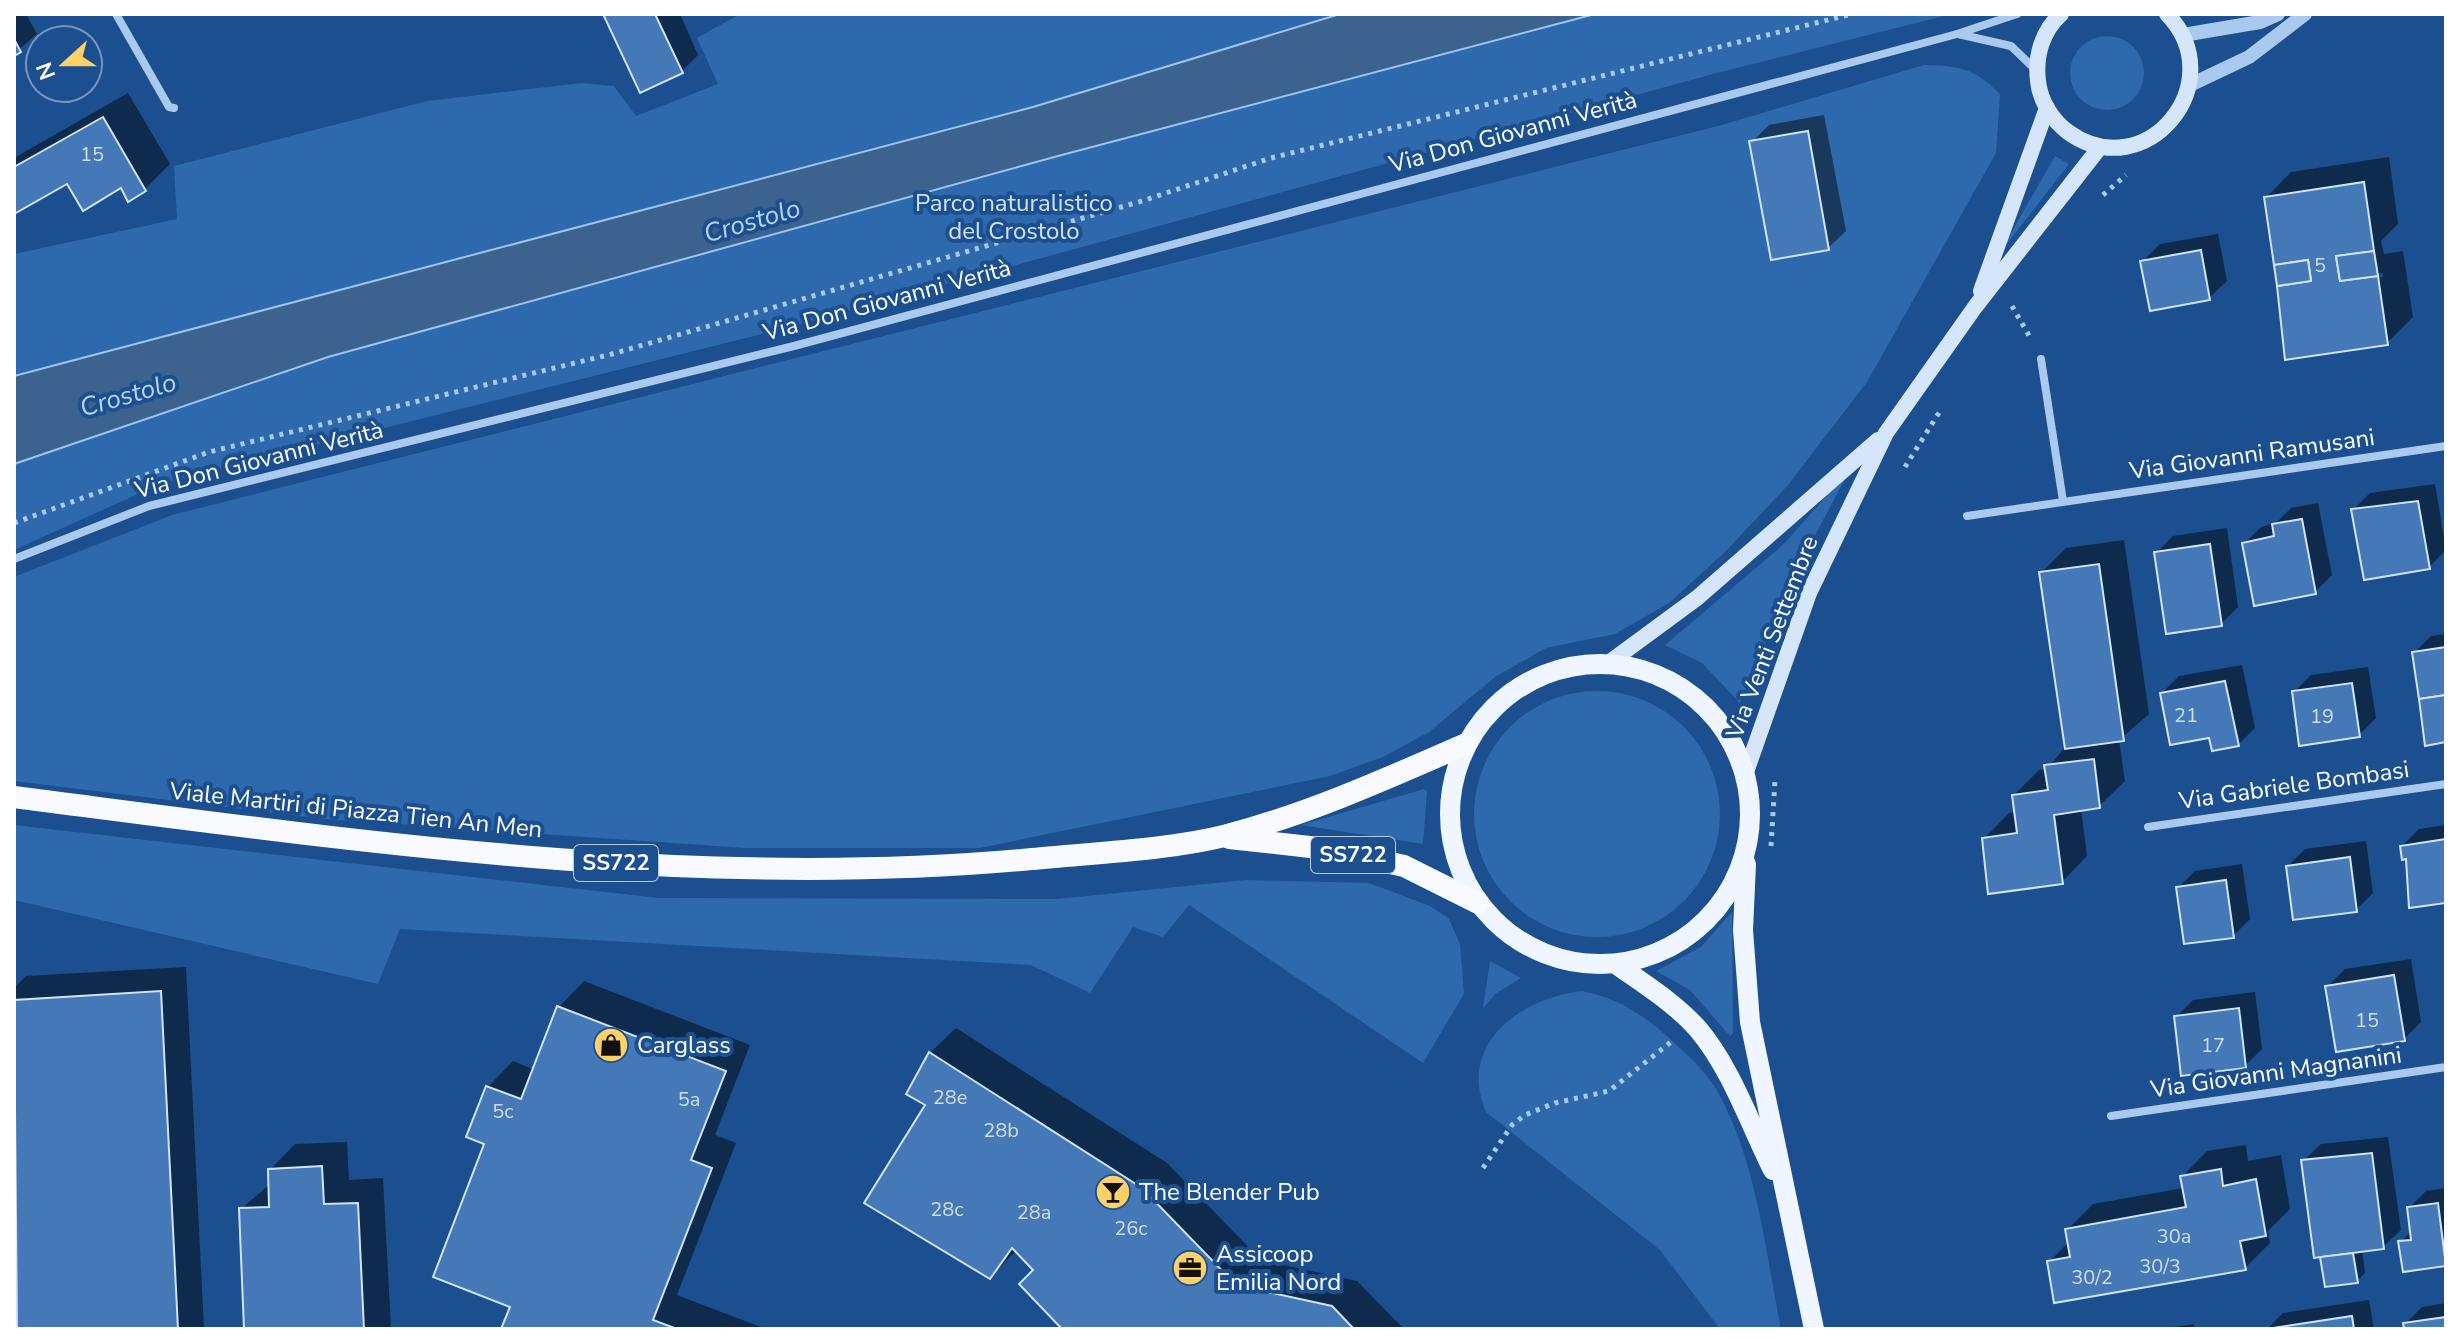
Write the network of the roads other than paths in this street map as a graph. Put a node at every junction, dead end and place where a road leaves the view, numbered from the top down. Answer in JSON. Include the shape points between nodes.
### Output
{"nodes":[{"id":1,"x":116,"y":14,"type":"edge"},
{"id":2,"x":2017,"y":14,"type":"edge"},
{"id":3,"x":2061,"y":14,"type":"edge"},
{"id":4,"x":2167,"y":14,"type":"edge"},
{"id":5,"x":2278,"y":14,"type":"edge"},
{"id":6,"x":2305,"y":14,"type":"edge"},
{"id":7,"x":1957,"y":34,"type":"junction"},
{"id":8,"x":2183,"y":35,"type":"junction"},
{"id":9,"x":2037,"y":71,"type":"junction"},
{"id":10,"x":2190,"y":85,"type":"junction"},
{"id":11,"x":174,"y":108,"type":"dead end"},
{"id":12,"x":2047,"y":108,"type":"junction"},
{"id":13,"x":2100,"y":147,"type":"junction"},
{"id":14,"x":1975,"y":307,"type":"junction"},
{"id":15,"x":2041,"y":359,"type":"road end"},
{"id":16,"x":1886,"y":433,"type":"junction"},
{"id":17,"x":2446,"y":446,"type":"edge"},
{"id":18,"x":2063,"y":501,"type":"junction"},
{"id":19,"x":1967,"y":516,"type":"dead end"},
{"id":20,"x":14,"y":559,"type":"edge"},
{"id":21,"x":1610,"y":662,"type":"junction"},
{"id":22,"x":1466,"y":744,"type":"junction"},
{"id":23,"x":1746,"y":772,"type":"junction"},
{"id":24,"x":2446,"y":784,"type":"edge"},
{"id":25,"x":14,"y":797,"type":"edge"},
{"id":26,"x":2148,"y":827,"type":"dead end"},
{"id":27,"x":1220,"y":837,"type":"junction"},
{"id":28,"x":1747,"y":852,"type":"junction"},
{"id":29,"x":1478,"y":903,"type":"junction"},
{"id":30,"x":1616,"y":964,"type":"junction"},
{"id":31,"x":2446,"y":1067,"type":"edge"},
{"id":32,"x":2111,"y":1116,"type":"dead end"},
{"id":33,"x":1787,"y":1199,"type":"junction"},
{"id":34,"x":1814,"y":1329,"type":"edge"}],
"edges":[{"from":1,"to":11,"type":"street"},
{"from":2,"to":7,"type":"street","name":"Via Don Giovanni Verità"},
{"from":3,"to":9,"type":"main road","via":[[2047,31]]},
{"from":4,"to":8,"type":"main road"},
{"from":5,"to":8,"type":"street"},
{"from":6,"to":10,"type":"street","via":[[2249,57]]},
{"from":7,"to":9,"type":"street","name":"Via Don Giovanni Verità","via":[[2011,46]]},
{"from":7,"to":20,"type":"street","name":"Via Don Giovanni Verità","via":[[794,346],[149,506]]},
{"from":8,"to":10,"type":"main road","via":[[2191,60]]},
{"from":9,"to":12,"type":"main road"},
{"from":10,"to":13,"type":"main road","via":[[2182,108],[2157,134],[2124,147]]},
{"from":12,"to":13,"type":"main road","via":[[2061,126]]},
{"from":12,"to":14,"type":"main road","name":"Via Venti Settembre"},
{"from":13,"to":14,"type":"main road","name":"Via Venti Settembre"},
{"from":14,"to":16,"type":"main road","name":"Via Venti Settembre"},
{"from":15,"to":18,"type":"street"},
{"from":16,"to":21,"type":"main road","name":"Via Venti Settembre","via":[[1697,598]]},
{"from":16,"to":23,"type":"main road","name":"Via Venti Settembre","via":[[1809,593]]},
{"from":17,"to":18,"type":"street","name":"Via Giovanni Ramusani"},
{"from":18,"to":19,"type":"street","name":"Via Giovanni Ramusani"},
{"from":21,"to":22,"type":"main road","name":"Viale Martiri di Piazza Tien An Men","via":[[1566,666],[1526,682],[1491,709]]},
{"from":21,"to":23,"type":"main road","name":"Viale Martiri di Piazza Tien An Men","via":[[1655,672],[1695,696],[1726,730]]},
{"from":22,"to":27,"type":"highway","name":"Viale Martiri di Piazza Tien An Men","number":"SS722","via":[[1332,803]]},
{"from":22,"to":29,"type":"main road","name":"Viale Martiri di Piazza Tien An Men","via":[[1453,783],[1450,825],[1459,866]]},
{"from":23,"to":28,"type":"main road","name":"Viale Martiri di Piazza Tien An Men","via":[[1752,812]]},
{"from":24,"to":26,"type":"street","name":"Via Gabriele Bombasi"},
{"from":25,"to":27,"type":"highway","name":"Viale Martiri di Piazza Tien An Men","number":"SS722","via":[[314,835],[685,869],[958,866]]},
{"from":27,"to":29,"type":"highway","name":"Viale Martiri di Piazza Tien An Men","number":"SS722","via":[[1328,849],[1404,866]]},
{"from":28,"to":30,"type":"main road","name":"Viale Martiri di Piazza Tien An Men","via":[[1729,894],[1699,928],[1660,953]]},
{"from":28,"to":33,"type":"main road","name":"Viale Martiri di Piazza Tien An Men","via":[[1743,930],[1750,1022]]},
{"from":29,"to":30,"type":"main road","name":"Viale Martiri di Piazza Tien An Men","via":[[1511,936],[1542,953],[1576,963]]},
{"from":30,"to":33,"type":"main road","name":"Viale Martiri di Piazza Tien An Men","via":[[1698,1029]]},
{"from":31,"to":32,"type":"street","name":"Via Giovanni Magnanini"},
{"from":33,"to":34,"type":"main road","name":"Viale Martiri di Piazza Tien An Men"}]}
